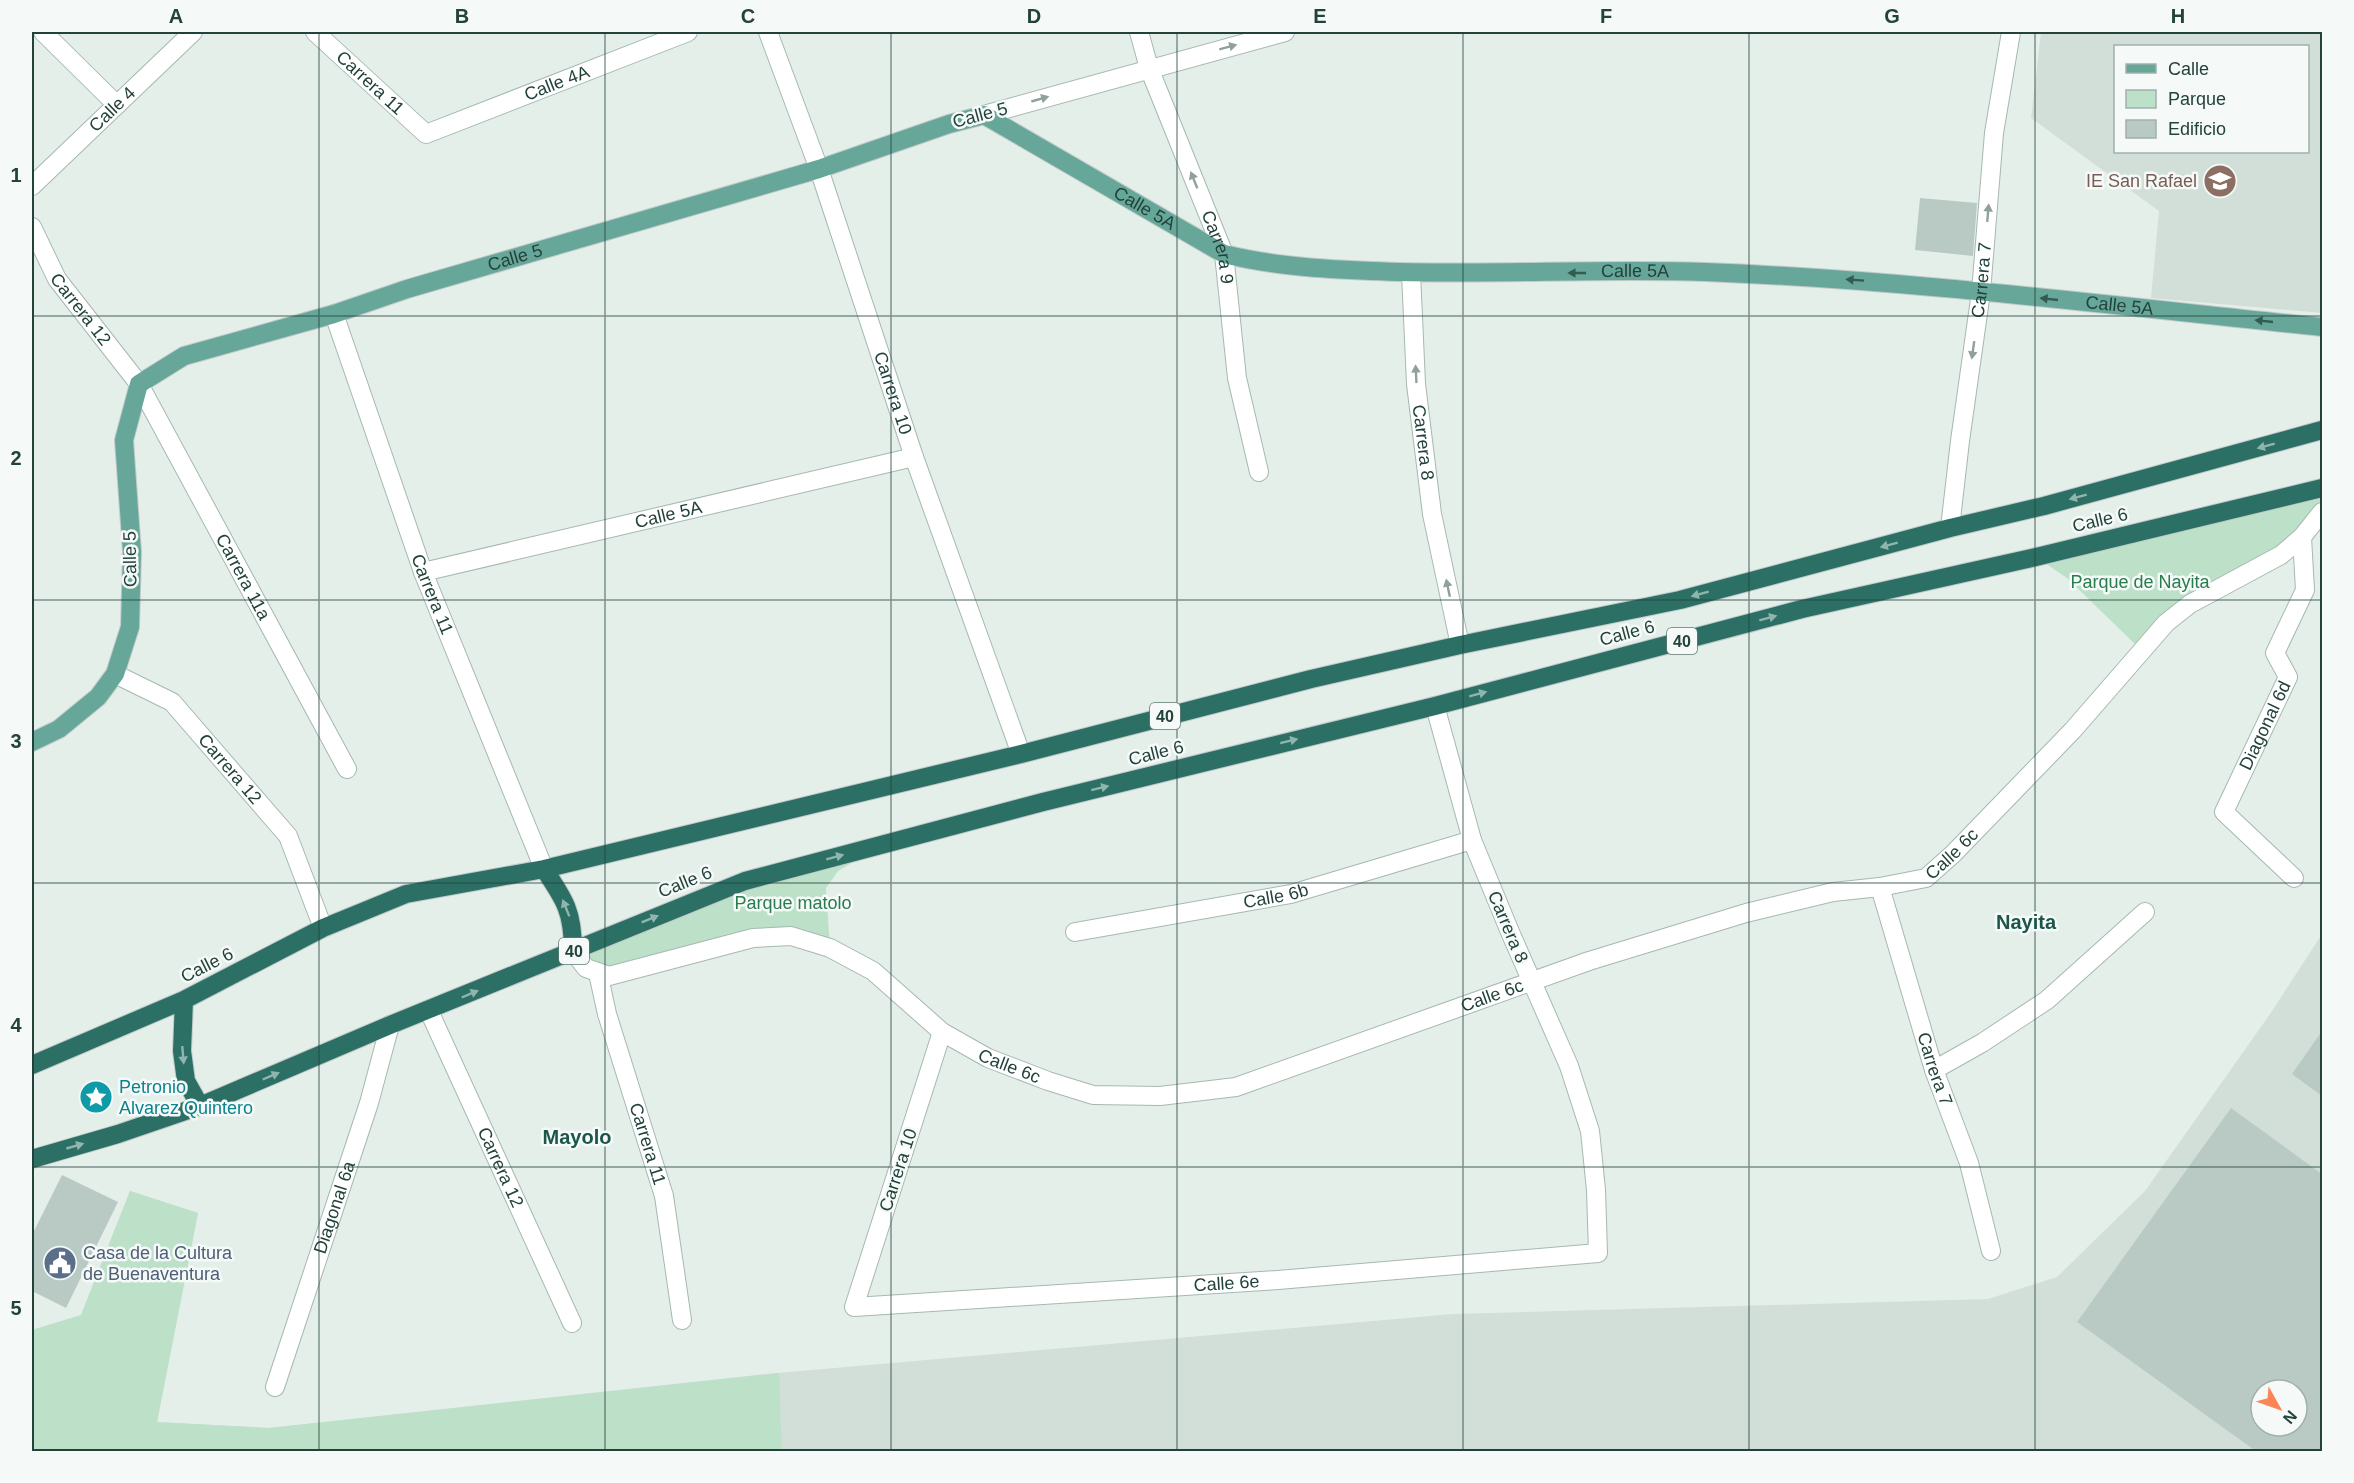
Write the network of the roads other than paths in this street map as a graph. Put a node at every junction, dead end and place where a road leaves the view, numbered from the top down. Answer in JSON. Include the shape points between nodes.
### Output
{"nodes":[{"id":1,"x":43,"y":32,"type":"edge"},
{"id":2,"x":193,"y":32,"type":"edge"},
{"id":3,"x":315,"y":32,"type":"edge"},
{"id":4,"x":688,"y":32,"type":"edge"},
{"id":5,"x":768,"y":32,"type":"edge"},
{"id":6,"x":1139,"y":32,"type":"edge"},
{"id":7,"x":1285,"y":32,"type":"edge"},
{"id":8,"x":2011,"y":32,"type":"edge"},
{"id":9,"x":1149,"y":68,"type":"junction"},
{"id":10,"x":117,"y":105,"type":"junction"},
{"id":11,"x":984,"y":115,"type":"junction"},
{"id":12,"x":426,"y":134,"type":"joint"},
{"id":13,"x":819,"y":169,"type":"junction"},
{"id":14,"x":32,"y":186,"type":"edge"},
{"id":15,"x":32,"y":227,"type":"edge"},
{"id":16,"x":1224,"y":254,"type":"junction"},
{"id":17,"x":1411,"y":273,"type":"junction"},
{"id":18,"x":1981,"y":292,"type":"junction"},
{"id":19,"x":334,"y":314,"type":"junction"},
{"id":20,"x":2322,"y":327,"type":"edge"},
{"id":21,"x":139,"y":384,"type":"junction"},
{"id":22,"x":2322,"y":430,"type":"edge"},
{"id":23,"x":914,"y":457,"type":"junction"},
{"id":24,"x":1259,"y":472,"type":"dead end"},
{"id":25,"x":2322,"y":488,"type":"edge"},
{"id":26,"x":2322,"y":512,"type":"edge"},
{"id":27,"x":1950,"y":528,"type":"junction"},
{"id":28,"x":2302,"y":537,"type":"junction"},
{"id":29,"x":423,"y":572,"type":"junction"},
{"id":30,"x":1460,"y":645,"type":"junction"},
{"id":31,"x":115,"y":674,"type":"junction"},
{"id":32,"x":1435,"y":705,"type":"junction"},
{"id":33,"x":32,"y":741,"type":"edge"},
{"id":34,"x":1021,"y":753,"type":"junction"},
{"id":35,"x":347,"y":769,"type":"dead end"},
{"id":36,"x":1472,"y":840,"type":"junction"},
{"id":37,"x":544,"y":869,"type":"junction"},
{"id":38,"x":2294,"y":878,"type":"dead end"},
{"id":39,"x":1880,"y":887,"type":"junction"},
{"id":40,"x":2145,"y":912,"type":"dead end"},
{"id":41,"x":323,"y":928,"type":"junction"},
{"id":42,"x":1075,"y":932,"type":"dead end"},
{"id":43,"x":573,"y":951,"type":"junction"},
{"id":44,"x":598,"y":974,"type":"junction"},
{"id":45,"x":1531,"y":982,"type":"junction"},
{"id":46,"x":184,"y":1000,"type":"junction"},
{"id":47,"x":429,"y":1011,"type":"junction"},
{"id":48,"x":390,"y":1025,"type":"junction"},
{"id":49,"x":942,"y":1032,"type":"junction"},
{"id":50,"x":32,"y":1065,"type":"edge"},
{"id":51,"x":1934,"y":1070,"type":"junction"},
{"id":52,"x":200,"y":1106,"type":"junction"},
{"id":53,"x":32,"y":1159,"type":"edge"},
{"id":54,"x":1991,"y":1251,"type":"dead end"},
{"id":55,"x":1599,"y":1252,"type":"joint"},
{"id":56,"x":854,"y":1307,"type":"joint"},
{"id":57,"x":682,"y":1320,"type":"dead end"},
{"id":58,"x":572,"y":1323,"type":"dead end"},
{"id":59,"x":275,"y":1387,"type":"dead end"}],
"edges":[{"from":1,"to":10,"type":"street"},
{"from":2,"to":10,"type":"street","name":"Calle 4"},
{"from":3,"to":12,"type":"street","name":"Carrera 11"},
{"from":4,"to":12,"type":"street","name":"Calle 4A"},
{"from":5,"to":13,"type":"street","name":"Carrera 10"},
{"from":6,"to":9,"type":"street","name":"Carrera 9"},
{"from":9,"to":7,"type":"street","name":"Calle 5","one_way":true},
{"from":18,"to":8,"type":"street","name":"Carrera 7","one_way":true,"via":[[1994,134]]},
{"from":11,"to":9,"type":"street","name":"Calle 5","one_way":true},
{"from":16,"to":9,"type":"street","name":"Carrera 9","one_way":true},
{"from":10,"to":14,"type":"street","name":"Calle 4"},
{"from":11,"to":13,"type":"main road","name":"Calle 5"},
{"from":11,"to":16,"type":"main road","name":"Calle 5A"},
{"from":13,"to":19,"type":"main road","name":"Calle 5","via":[[407,289]]},
{"from":13,"to":23,"type":"street","name":"Carrera 10"},
{"from":15,"to":21,"type":"street","name":"Carrera 12","via":[[57,279]]},
{"from":16,"to":17,"type":"main road","name":"Calle 5A","via":[[1301,268]]},
{"from":16,"to":24,"type":"street","name":"Carrera 9","via":[[1237,378]]},
{"from":18,"to":17,"type":"main road","name":"Calle 5A","one_way":true,"via":[[1862,280],[1702,272]]},
{"from":30,"to":17,"type":"street","name":"Carrera 8","one_way":true,"via":[[1432,514],[1416,384]]},
{"from":20,"to":18,"type":"main road","name":"Calle 5A","one_way":true},
{"from":18,"to":27,"type":"street","name":"Carrera 7","one_way":true},
{"from":19,"to":21,"type":"main road","name":"Calle 5","via":[[184,356]]},
{"from":19,"to":29,"type":"street","name":"Carrera 11"},
{"from":21,"to":31,"type":"main road","name":"Calle 5","via":[[124,440],[132,552],[130,627]]},
{"from":21,"to":35,"type":"street","name":"Carrera 11a"},
{"from":22,"to":27,"type":"highway","name":"Calle 6","number":"40","one_way":true},
{"from":23,"to":29,"type":"street","name":"Calle 5A"},
{"from":23,"to":34,"type":"street","name":"Carrera 10"},
{"from":32,"to":25,"type":"highway","name":"Calle 6","number":"40","one_way":true,"via":[[1802,609]]},
{"from":26,"to":28,"type":"street","name":"Calle 6c"},
{"from":27,"to":30,"type":"highway","name":"Calle 6","number":"40","one_way":true,"via":[[1680,600]]},
{"from":28,"to":38,"type":"street","name":"Diagonal 6d","via":[[2305,590],[2274,653],[2288,677],[2224,812]]},
{"from":28,"to":39,"type":"street","name":"Calle 6c","via":[[2281,555],[2190,604],[2166,623],[2073,730],[1926,878]]},
{"from":29,"to":37,"type":"street","name":"Carrera 11"},
{"from":30,"to":34,"type":"highway","name":"Calle 6","number":"40"},
{"from":31,"to":33,"type":"main road","name":"Calle 5","via":[[98,697],[59,729]]},
{"from":31,"to":41,"type":"street","name":"Carrera 12","via":[[172,702],[288,836]]},
{"from":32,"to":36,"type":"street","name":"Carrera 8"},
{"from":43,"to":32,"type":"highway","name":"Calle 6","number":"40","one_way":true,"via":[[745,881]]},
{"from":34,"to":37,"type":"highway","name":"Calle 6","number":"40"},
{"from":36,"to":42,"type":"street","name":"Calle 6b","via":[[1291,894]]},
{"from":36,"to":45,"type":"street","name":"Carrera 8"},
{"from":37,"to":41,"type":"highway","name":"Calle 6","number":"40","via":[[406,894]]},
{"from":43,"to":37,"type":"highway","one_way":true,"via":[[568,907]]},
{"from":39,"to":45,"type":"street","name":"Calle 6c","via":[[1833,892],[1746,913]]},
{"from":39,"to":51,"type":"street","name":"Carrera 7"},
{"from":40,"to":51,"type":"street","via":[[2047,1000]]},
{"from":41,"to":46,"type":"highway","name":"Calle 6","number":"40"},
{"from":43,"to":44,"type":"street","via":[[586,968]]},
{"from":47,"to":43,"type":"highway","name":"Calle 6","number":"40","one_way":true},
{"from":44,"to":49,"type":"street","name":"Calle 6c","via":[[609,976],[753,938],[791,936],[830,948],[873,971]]},
{"from":44,"to":57,"type":"street","name":"Carrera 11","via":[[664,1196]]},
{"from":45,"to":49,"type":"street","name":"Calle 6c","via":[[1236,1087],[1160,1096],[1093,1095],[988,1058]]},
{"from":45,"to":55,"type":"street","name":"Carrera 8","via":[[1569,1066],[1590,1131]]},
{"from":46,"to":50,"type":"highway","name":"Calle 6","number":"40"},
{"from":46,"to":52,"type":"highway","one_way":true,"via":[[182,1051],[186,1081]]},
{"from":47,"to":48,"type":"highway","name":"Calle 6","number":"40"},
{"from":47,"to":58,"type":"street","name":"Carrera 12"},
{"from":52,"to":48,"type":"highway","name":"Calle 6","number":"40","one_way":true},
{"from":48,"to":59,"type":"street","name":"Diagonal 6a","via":[[369,1103]]},
{"from":49,"to":56,"type":"street","name":"Carrera 10"},
{"from":51,"to":54,"type":"street","name":"Carrera 7","via":[[1969,1163]]},
{"from":53,"to":52,"type":"highway","name":"Calle 6","number":"40","one_way":true},
{"from":55,"to":56,"type":"street","name":"Calle 6e","via":[[1278,1280]]}]}
